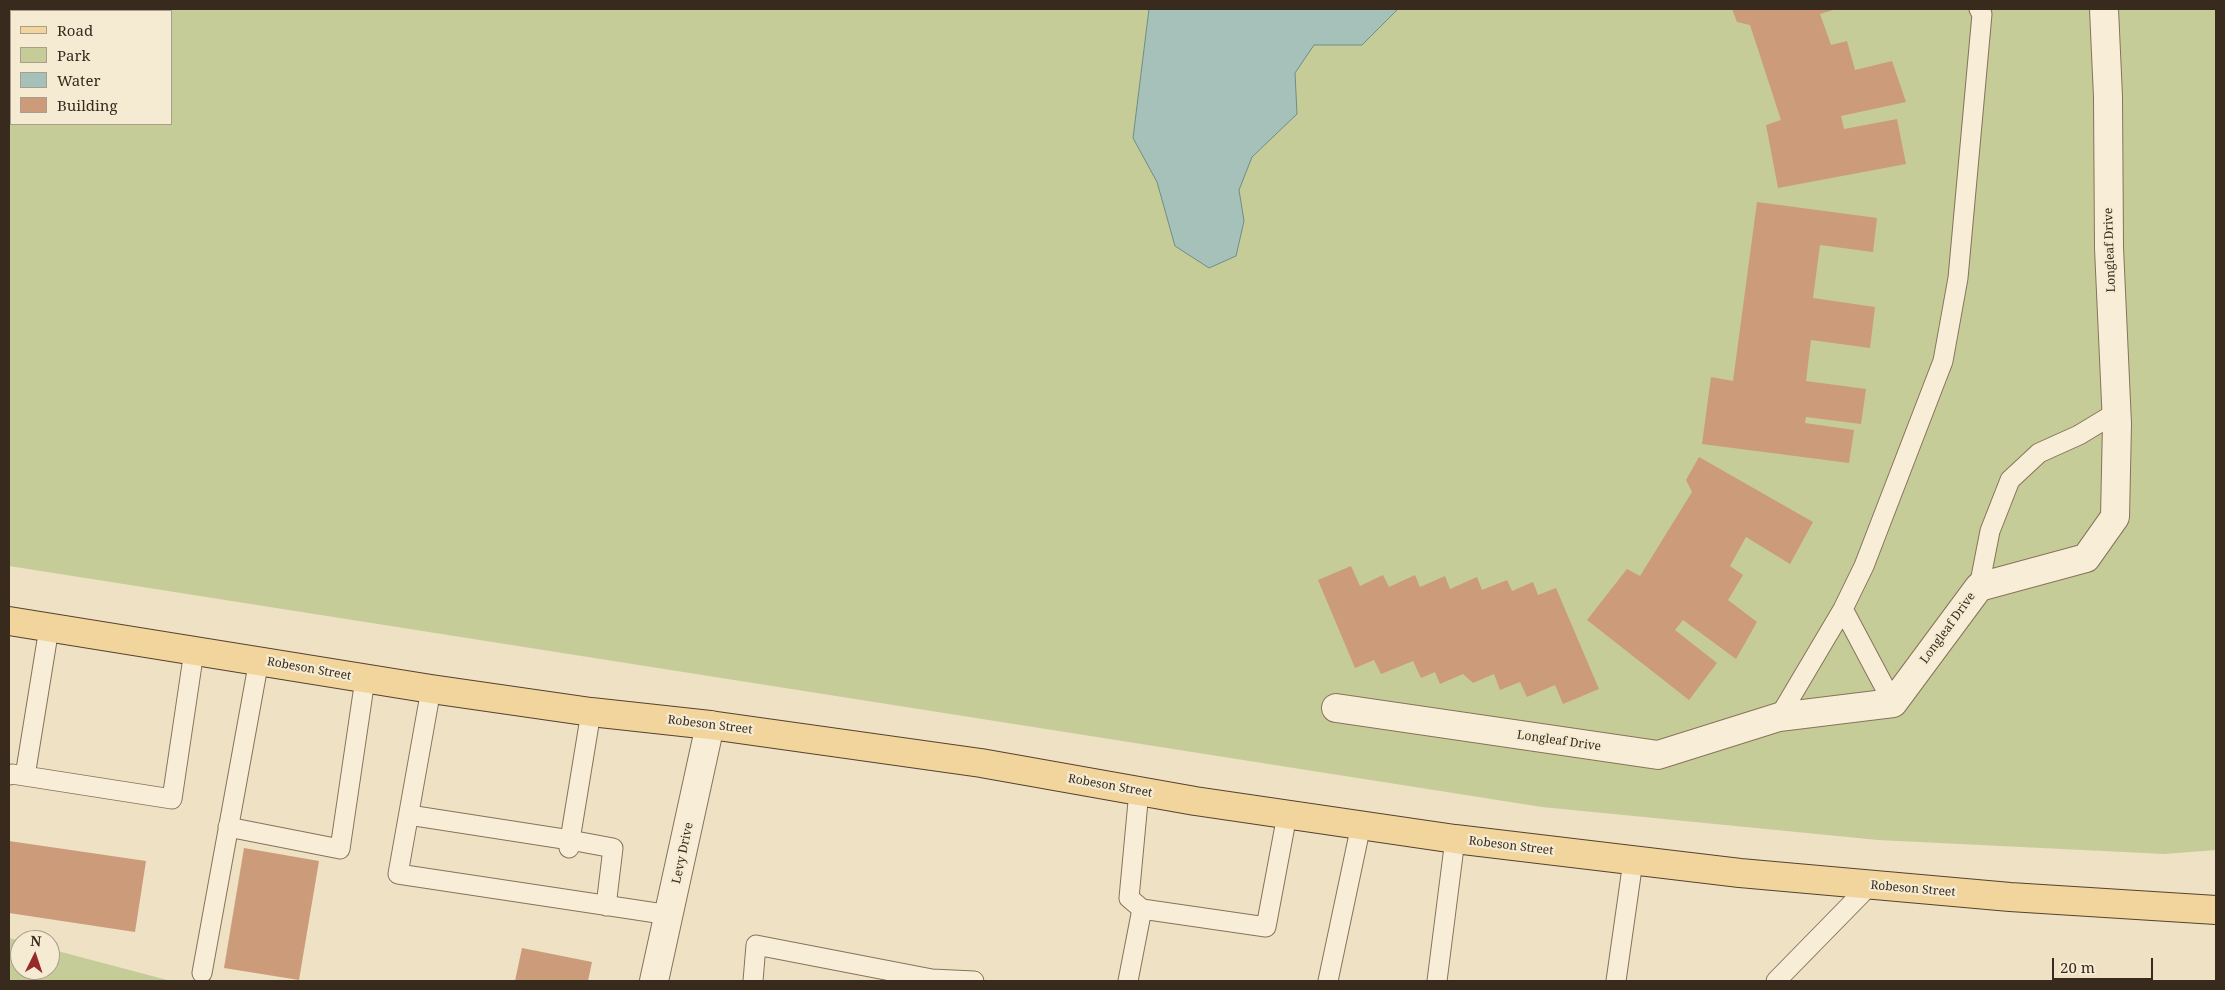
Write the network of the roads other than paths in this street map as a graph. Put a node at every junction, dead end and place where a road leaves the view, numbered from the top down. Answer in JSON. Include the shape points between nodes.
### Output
{"nodes":[{"id":1,"x":1979,"y":9,"type":"edge"},
{"id":2,"x":2104,"y":9,"type":"edge"},
{"id":3,"x":2116,"y":412,"type":"junction"},
{"id":4,"x":1979,"y":586,"type":"junction"},
{"id":5,"x":1843,"y":609,"type":"junction"},
{"id":6,"x":9,"y":622,"type":"edge"},
{"id":7,"x":49,"y":628,"type":"junction"},
{"id":8,"x":194,"y":651,"type":"junction"},
{"id":9,"x":260,"y":660,"type":"junction"},
{"id":10,"x":365,"y":679,"type":"junction"},
{"id":11,"x":431,"y":689,"type":"junction"},
{"id":12,"x":1892,"y":703,"type":"junction"},
{"id":13,"x":1336,"y":708,"type":"dead end"},
{"id":14,"x":591,"y":712,"type":"junction"},
{"id":15,"x":1779,"y":717,"type":"junction"},
{"id":16,"x":710,"y":725,"type":"junction"},
{"id":17,"x":17,"y":776,"type":"edge"},
{"id":18,"x":1139,"y":791,"type":"junction"},
{"id":19,"x":1287,"y":815,"type":"junction"},
{"id":20,"x":409,"y":816,"type":"junction"},
{"id":21,"x":1361,"y":826,"type":"junction"},
{"id":22,"x":228,"y":827,"type":"junction"},
{"id":23,"x":1455,"y":839,"type":"junction"},
{"id":24,"x":569,"y":844,"type":"junction"},
{"id":25,"x":1633,"y":861,"type":"junction"},
{"id":26,"x":1870,"y":885,"type":"junction"},
{"id":27,"x":606,"y":906,"type":"junction"},
{"id":28,"x":1142,"y":909,"type":"junction"},
{"id":29,"x":2216,"y":910,"type":"edge"},
{"id":30,"x":670,"y":915,"type":"junction"},
{"id":31,"x":202,"y":974,"type":"dead end"},
{"id":32,"x":932,"y":980,"type":"edge"},
{"id":33,"x":654,"y":981,"type":"edge"},
{"id":34,"x":753,"y":981,"type":"edge"},
{"id":35,"x":974,"y":981,"type":"edge"},
{"id":36,"x":1128,"y":981,"type":"edge"},
{"id":37,"x":1328,"y":981,"type":"edge"},
{"id":38,"x":1437,"y":981,"type":"edge"},
{"id":39,"x":1616,"y":981,"type":"edge"},
{"id":40,"x":1776,"y":981,"type":"edge"}],
"edges":[{"from":1,"to":5,"type":"lane","via":[[1982,14],[1958,278],[1943,361],[1864,566]]},
{"from":2,"to":3,"type":"street","name":"Longleaf Drive"},
{"from":3,"to":4,"type":"lane","via":[[2079,435],[2039,453],[2010,480],[1990,531]]},
{"from":3,"to":4,"type":"street","name":"Longleaf Drive","via":[[2115,518],[2086,558]]},
{"from":4,"to":12,"type":"street","name":"Longleaf Drive"},
{"from":5,"to":12,"type":"lane"},
{"from":5,"to":15,"type":"lane"},
{"from":6,"to":7,"type":"main road","name":"Robeson Street"},
{"from":7,"to":8,"type":"main road","name":"Robeson Street"},
{"from":7,"to":17,"type":"lane"},
{"from":8,"to":9,"type":"main road","name":"Robeson Street"},
{"from":8,"to":17,"type":"lane","via":[[172,799]]},
{"from":9,"to":10,"type":"main road","name":"Robeson Street"},
{"from":9,"to":22,"type":"lane"},
{"from":10,"to":11,"type":"main road","name":"Robeson Street"},
{"from":10,"to":22,"type":"lane","via":[[340,849]]},
{"from":11,"to":14,"type":"main road","name":"Robeson Street"},
{"from":11,"to":20,"type":"lane"},
{"from":12,"to":15,"type":"street","name":"Longleaf Drive"},
{"from":13,"to":15,"type":"street","name":"Longleaf Drive","via":[[1658,755]]},
{"from":14,"to":16,"type":"main road","name":"Robeson Street"},
{"from":14,"to":24,"type":"lane"},
{"from":16,"to":18,"type":"main road","name":"Robeson Street","via":[[981,763]]},
{"from":16,"to":30,"type":"street","name":"Levy Drive"},
{"from":18,"to":19,"type":"main road","name":"Robeson Street"},
{"from":18,"to":28,"type":"lane","via":[[1129,898]]},
{"from":19,"to":21,"type":"main road","name":"Robeson Street"},
{"from":19,"to":28,"type":"lane","via":[[1266,927]]},
{"from":20,"to":24,"type":"lane"},
{"from":20,"to":27,"type":"lane","via":[[398,874],[524,884],[564,891]]},
{"from":21,"to":23,"type":"main road","name":"Robeson Street"},
{"from":21,"to":37,"type":"lane"},
{"from":22,"to":31,"type":"lane"},
{"from":23,"to":25,"type":"main road","name":"Robeson Street"},
{"from":23,"to":38,"type":"lane"},
{"from":24,"to":27,"type":"lane","via":[[613,848]]},
{"from":25,"to":26,"type":"main road","name":"Robeson Street"},
{"from":25,"to":39,"type":"lane"},
{"from":26,"to":29,"type":"main road","name":"Robeson Street","via":[[2010,898]]},
{"from":26,"to":40,"type":"lane"},
{"from":27,"to":30,"type":"lane"},
{"from":28,"to":36,"type":"lane"},
{"from":30,"to":33,"type":"street","name":"Levy Drive"},
{"from":32,"to":34,"type":"lane","via":[[756,945]]},
{"from":32,"to":35,"type":"lane"}]}
